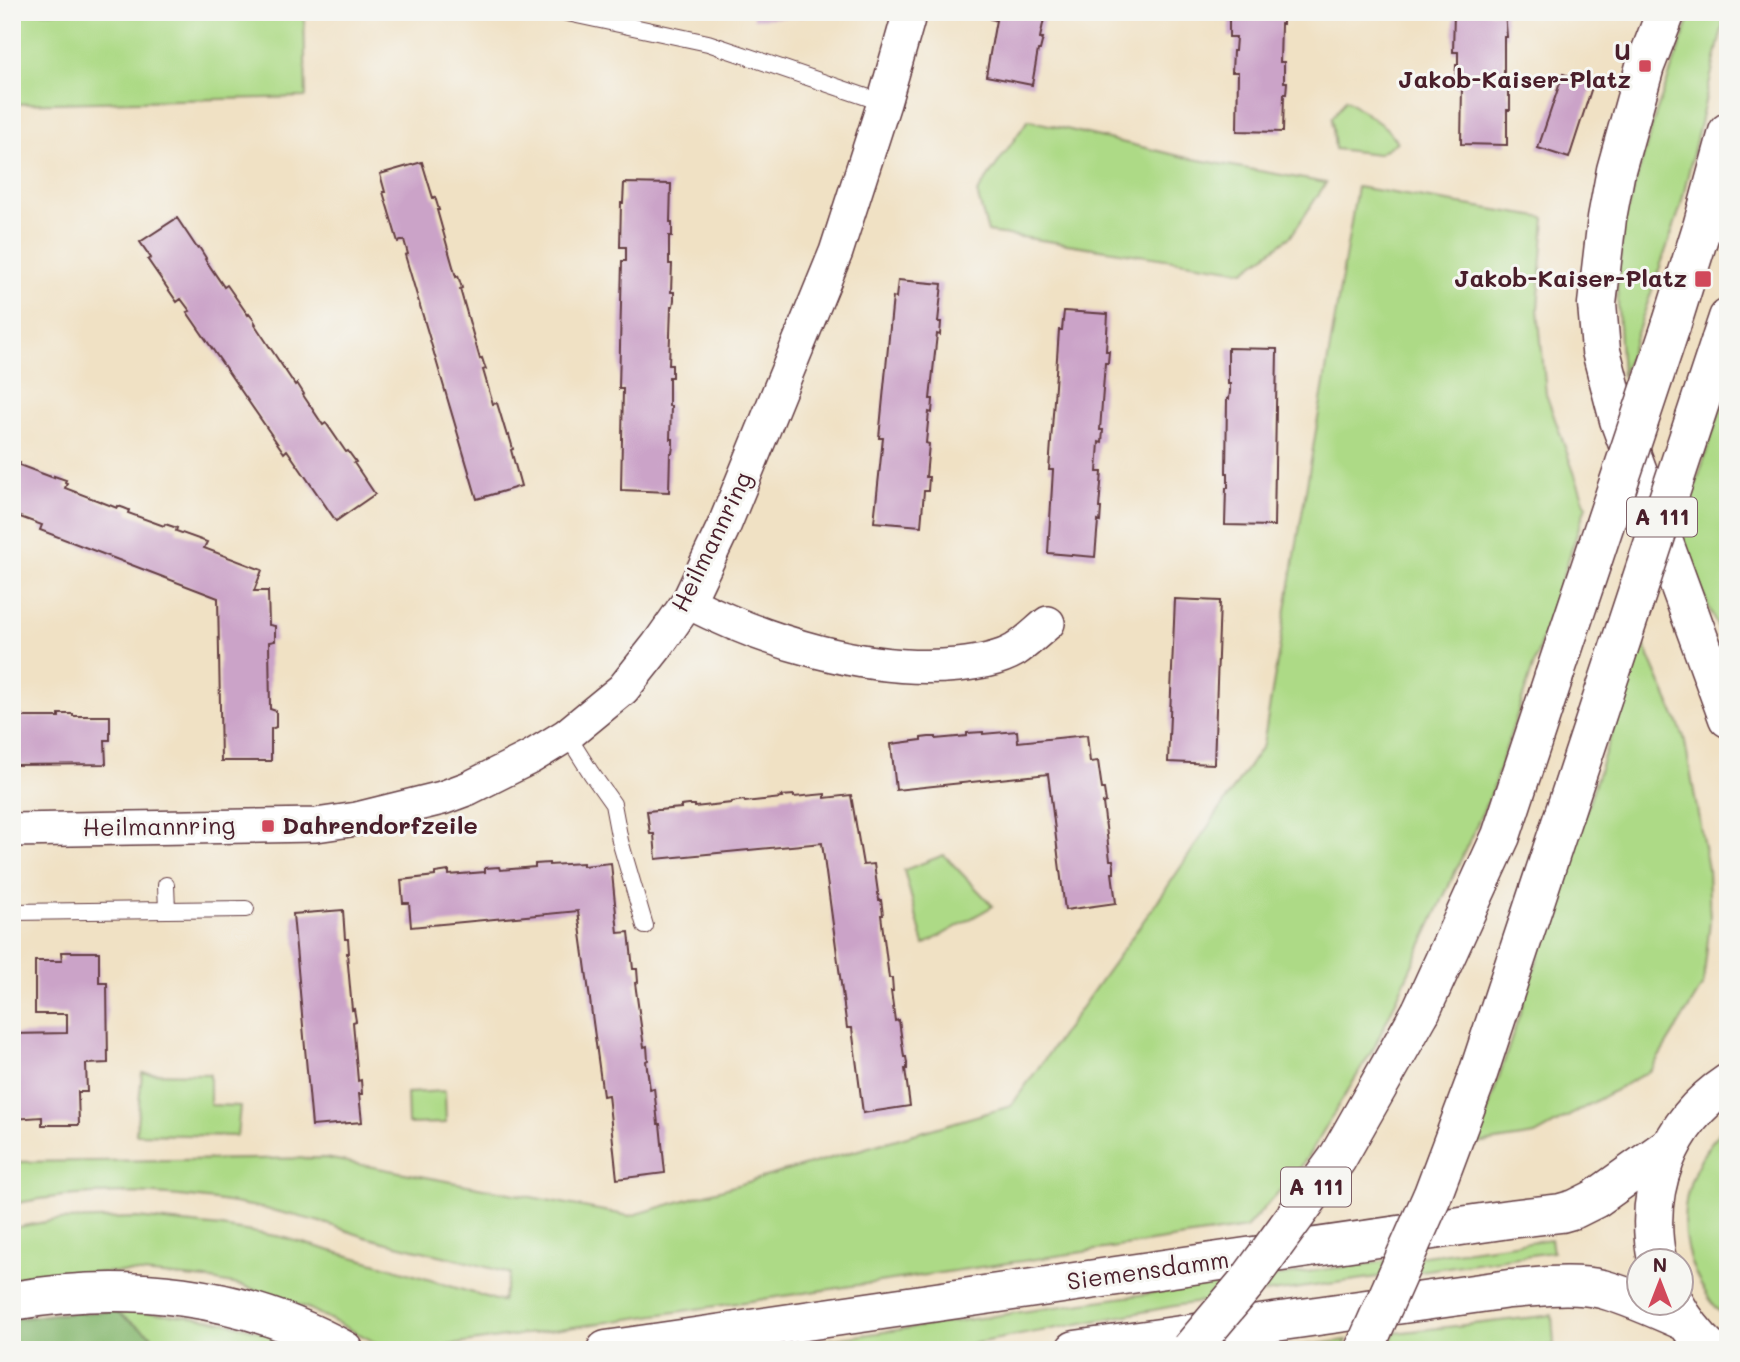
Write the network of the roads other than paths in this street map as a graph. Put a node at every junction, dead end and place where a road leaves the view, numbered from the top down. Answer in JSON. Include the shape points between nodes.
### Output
{"nodes":[{"id":1,"x":562,"y":12,"type":"edge"},
{"id":2,"x":1666,"y":12,"type":"edge"},
{"id":3,"x":907,"y":13,"type":"edge"},
{"id":4,"x":884,"y":103,"type":"junction"},
{"id":5,"x":1728,"y":132,"type":"edge"},
{"id":6,"x":1724,"y":330,"type":"edge"},
{"id":7,"x":688,"y":602,"type":"junction"},
{"id":8,"x":1048,"y":623,"type":"dead end"},
{"id":9,"x":1728,"y":718,"type":"edge"},
{"id":10,"x":567,"y":735,"type":"junction"},
{"id":11,"x":12,"y":830,"type":"edge"},
{"id":12,"x":166,"y":885,"type":"dead end"},
{"id":13,"x":246,"y":909,"type":"dead end"},
{"id":14,"x":166,"y":910,"type":"junction"},
{"id":15,"x":12,"y":912,"type":"edge"},
{"id":16,"x":645,"y":926,"type":"dead end"},
{"id":17,"x":1727,"y":1082,"type":"edge"},
{"id":18,"x":1672,"y":1144,"type":"junction"},
{"id":19,"x":1654,"y":1246,"type":"edge"},
{"id":20,"x":1624,"y":1296,"type":"edge"},
{"id":21,"x":12,"y":1301,"type":"edge"},
{"id":22,"x":1682,"y":1316,"type":"edge"},
{"id":23,"x":344,"y":1350,"type":"edge"},
{"id":24,"x":606,"y":1350,"type":"edge"},
{"id":25,"x":1075,"y":1350,"type":"edge"},
{"id":26,"x":1190,"y":1350,"type":"edge"},
{"id":27,"x":1364,"y":1350,"type":"edge"},
{"id":28,"x":1711,"y":1350,"type":"edge"}],
"edges":[{"from":1,"to":4,"type":"lane","via":[[708,43]]},
{"from":2,"to":9,"type":"main road","via":[[1645,66],[1609,206],[1597,304],[1601,351],[1619,420]]},
{"from":3,"to":4,"type":"street","name":"Heilmannring"},
{"from":4,"to":7,"type":"street","name":"Heilmannring","via":[[836,253]]},
{"from":5,"to":26,"type":"main road","number":"A 111","bridge":true,"via":[[1682,293],[1501,836],[1421,1011],[1337,1159],[1248,1281]]},
{"from":6,"to":27,"type":"main road","number":"A 111","bridge":true,"via":[[1476,1077],[1433,1194]]},
{"from":7,"to":8,"type":"street","via":[[816,651],[925,667],[981,663],[1014,651]]},
{"from":7,"to":10,"type":"street","name":"Heilmannring","via":[[622,689]]},
{"from":10,"to":11,"type":"street","name":"Heilmannring","via":[[469,788],[357,819],[316,825]]},
{"from":10,"to":16,"type":"lane","via":[[613,804]]},
{"from":12,"to":14,"type":"lane"},
{"from":13,"to":14,"type":"lane"},
{"from":14,"to":15,"type":"lane"},
{"from":17,"to":18,"type":"main road","via":[[1705,1100]]},
{"from":18,"to":19,"type":"main road","via":[[1657,1184]]},
{"from":18,"to":24,"type":"main road","name":"Siemensdamm","via":[[1595,1199],[1561,1213]]},
{"from":20,"to":25,"type":"main road","via":[[1570,1285],[1496,1291]]},
{"from":21,"to":23,"type":"main road","via":[[82,1292],[203,1299],[290,1324]]},
{"from":22,"to":28,"type":"main road"}]}
